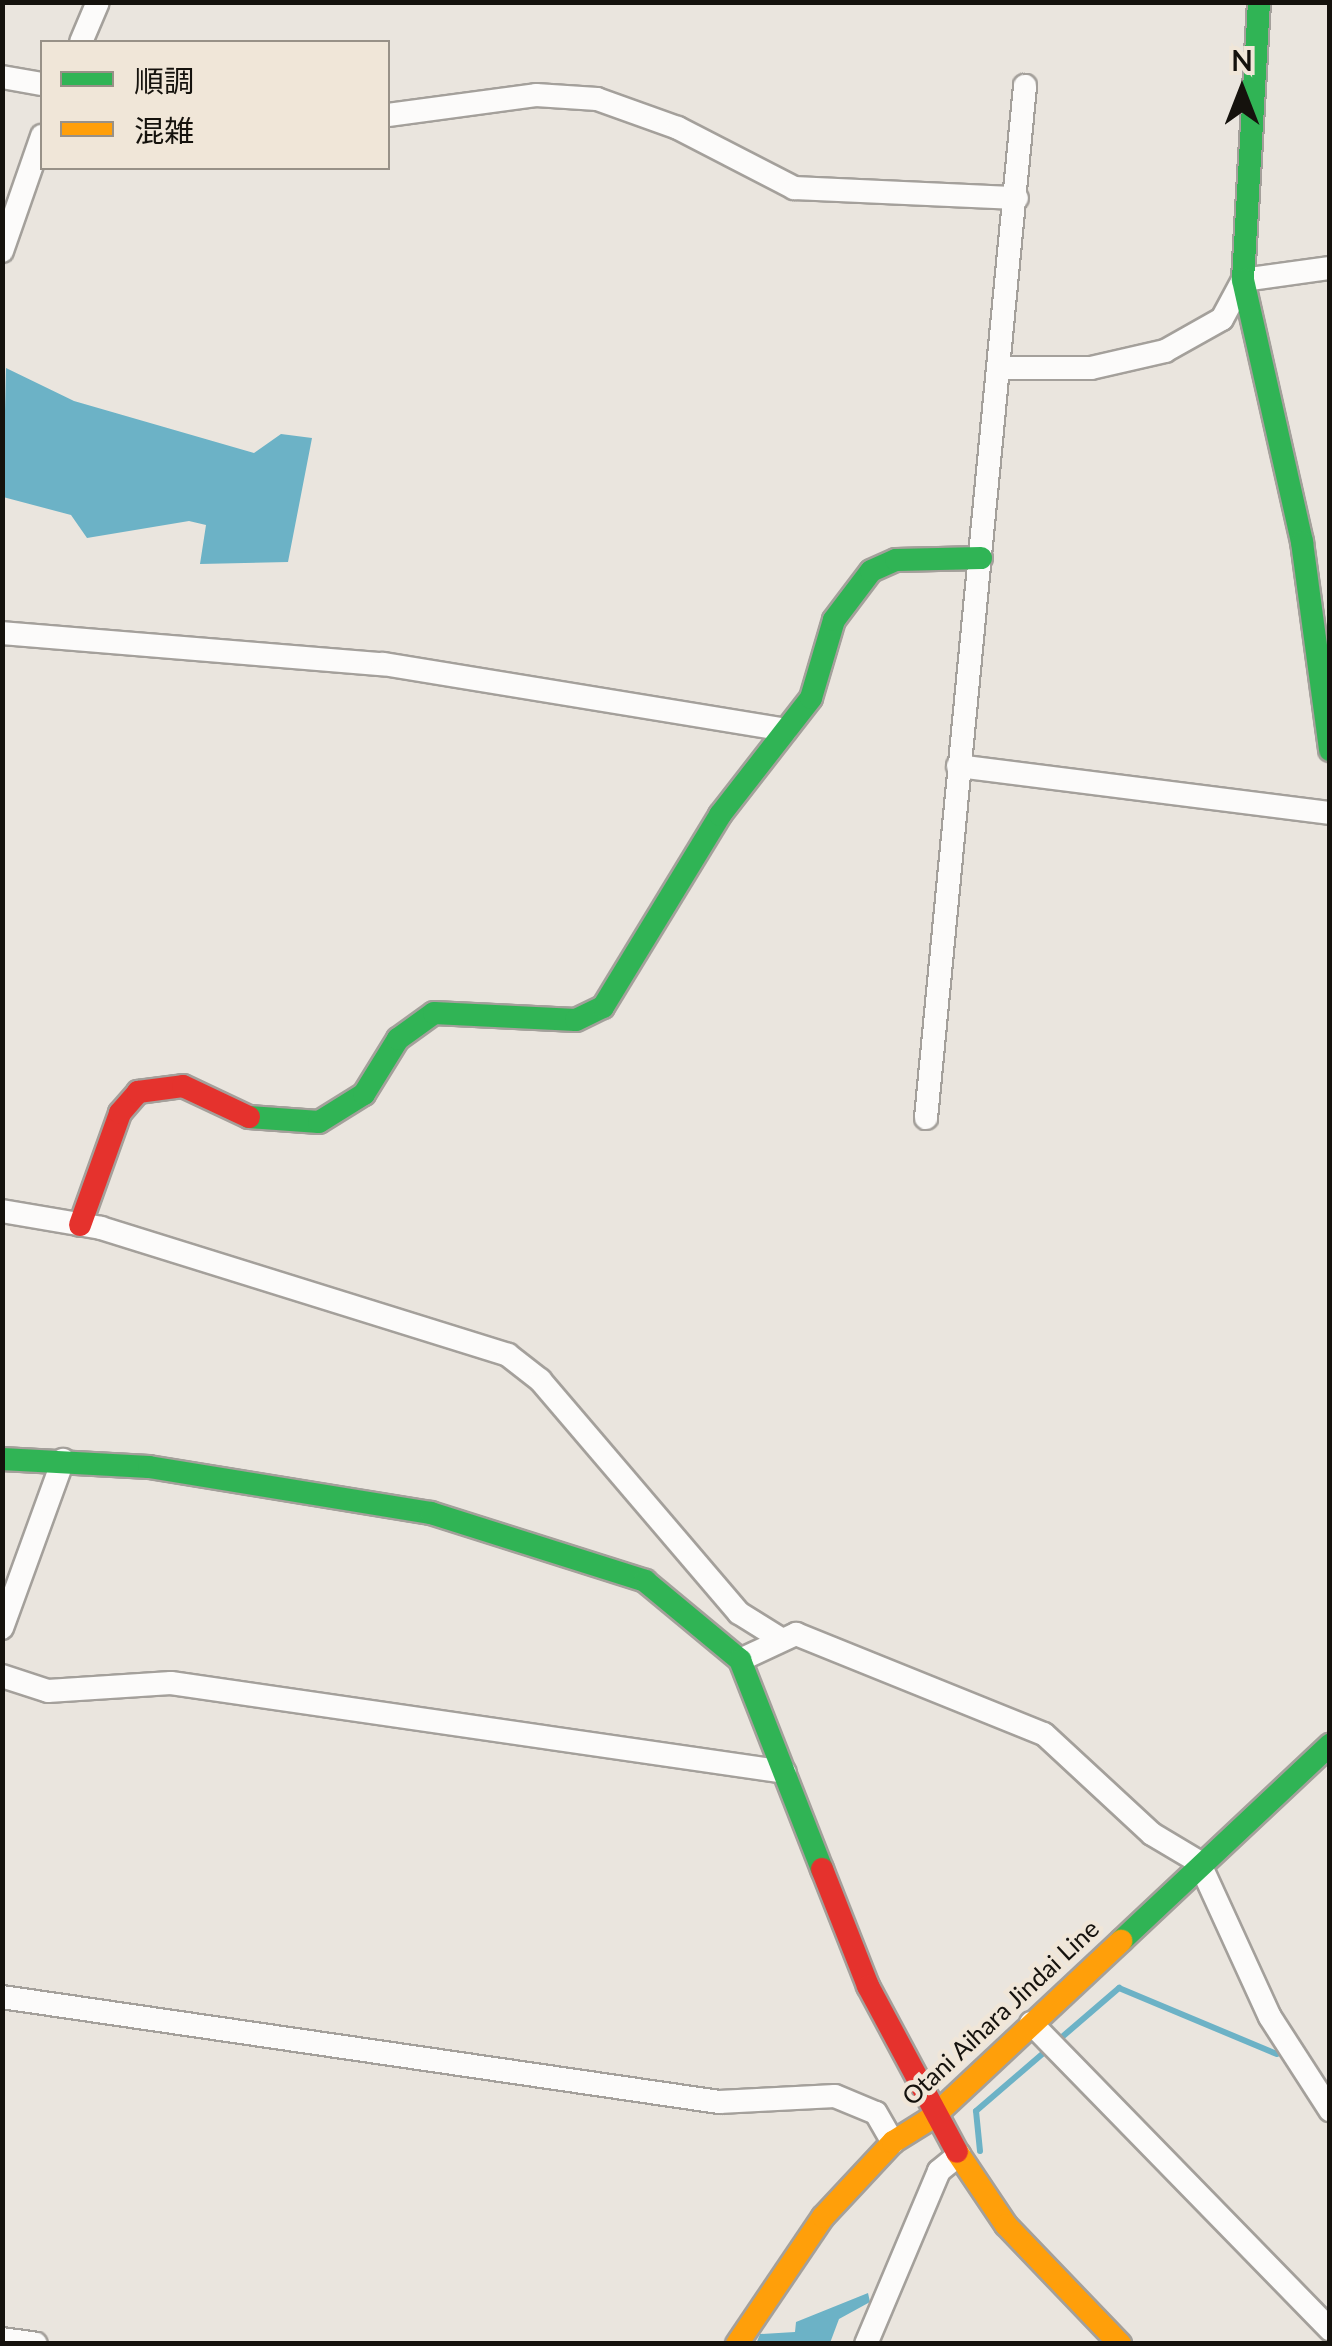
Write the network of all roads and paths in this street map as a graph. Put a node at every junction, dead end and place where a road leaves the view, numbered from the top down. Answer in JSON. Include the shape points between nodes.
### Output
{"nodes":[{"id":1,"x":98,"y":2,"type":"edge"},
{"id":2,"x":1259,"y":2,"type":"edge"},
{"id":3,"x":82,"y":40,"type":"edge"},
{"id":4,"x":2,"y":76,"type":"edge"},
{"id":5,"x":40,"y":84,"type":"edge"},
{"id":6,"x":1025,"y":86,"type":"dead end"},
{"id":7,"x":390,"y":115,"type":"edge"},
{"id":8,"x":40,"y":142,"type":"edge"},
{"id":9,"x":1017,"y":198,"type":"junction"},
{"id":10,"x":2,"y":250,"type":"edge"},
{"id":11,"x":1330,"y":268,"type":"edge"},
{"id":12,"x":1243,"y":280,"type":"junction"},
{"id":13,"x":1000,"y":368,"type":"junction"},
{"id":14,"x":981,"y":558,"type":"junction"},
{"id":15,"x":2,"y":633,"type":"edge"},
{"id":16,"x":786,"y":730,"type":"junction"},
{"id":17,"x":1330,"y":750,"type":"edge"},
{"id":18,"x":958,"y":766,"type":"junction"},
{"id":19,"x":1330,"y":813,"type":"edge"},
{"id":20,"x":926,"y":1118,"type":"dead end"},
{"id":21,"x":2,"y":1211,"type":"edge"},
{"id":22,"x":80,"y":1224,"type":"junction"},
{"id":23,"x":2,"y":1459,"type":"edge"},
{"id":24,"x":64,"y":1460,"type":"junction"},
{"id":25,"x":2,"y":1628,"type":"edge"},
{"id":26,"x":776,"y":1636,"type":"junction"},
{"id":27,"x":740,"y":1660,"type":"junction"},
{"id":28,"x":2,"y":1676,"type":"edge"},
{"id":29,"x":1330,"y":1745,"type":"edge"},
{"id":30,"x":785,"y":1772,"type":"junction"},
{"id":31,"x":1198,"y":1862,"type":"junction"},
{"id":32,"x":2,"y":1997,"type":"edge"},
{"id":33,"x":1031,"y":2023,"type":"junction"},
{"id":34,"x":1330,"y":2110,"type":"edge"},
{"id":35,"x":933,"y":2117,"type":"junction"},
{"id":36,"x":893,"y":2142,"type":"junction"},
{"id":37,"x":959,"y":2155,"type":"junction"},
{"id":38,"x":1330,"y":2329,"type":"edge"},
{"id":39,"x":2,"y":2339,"type":"edge"},
{"id":40,"x":36,"y":2344,"type":"edge"},
{"id":41,"x":737,"y":2344,"type":"edge"},
{"id":42,"x":866,"y":2344,"type":"edge"},
{"id":43,"x":1120,"y":2344,"type":"edge"}],
"edges":[{"from":1,"to":3,"type":"street"},
{"from":2,"to":12,"type":"street"},
{"from":4,"to":5,"type":"street"},
{"from":6,"to":9,"type":"street"},
{"from":7,"to":9,"type":"street","via":[[536,96],[597,99],[678,128],[794,188]]},
{"from":8,"to":10,"type":"street"},
{"from":9,"to":13,"type":"street"},
{"from":11,"to":12,"type":"street"},
{"from":12,"to":13,"type":"street","via":[[1222,319],[1165,351],[1091,368]]},
{"from":12,"to":17,"type":"street","via":[[1302,542]]},
{"from":13,"to":14,"type":"street"},
{"from":14,"to":16,"type":"street","via":[[896,560],[872,571],[834,620],[811,698]]},
{"from":14,"to":18,"type":"street"},
{"from":15,"to":16,"type":"street","via":[[383,664]]},
{"from":16,"to":22,"type":"street","via":[[720,815],[603,1007],[576,1020],[540,1022],[434,1012],[398,1039],[364,1094],[319,1122],[264,1124],[182,1086],[138,1092],[120,1113]]},
{"from":18,"to":19,"type":"street"},
{"from":18,"to":20,"type":"street"},
{"from":21,"to":22,"type":"street"},
{"from":22,"to":26,"type":"street","via":[[508,1355],[540,1380],[739,1613]]},
{"from":23,"to":24,"type":"street"},
{"from":24,"to":25,"type":"street"},
{"from":24,"to":27,"type":"street","via":[[290,1485],[560,1548],[645,1581]]},
{"from":26,"to":27,"type":"street"},
{"from":26,"to":31,"type":"street","via":[[796,1634],[1010,1715]]},
{"from":27,"to":30,"type":"street"},
{"from":28,"to":30,"type":"street","via":[[48,1691],[171,1683]]},
{"from":29,"to":31,"type":"street","name":"Otani Aihara Jindai Line"},
{"from":30,"to":35,"type":"street","via":[[861,1968]]},
{"from":31,"to":33,"type":"street","name":"Otani Aihara Jindai Line"},
{"from":31,"to":34,"type":"street","via":[[1270,2017]]},
{"from":32,"to":36,"type":"street","via":[[719,2102],[835,2096],[876,2113]]},
{"from":33,"to":35,"type":"street","name":"Otani Aihara Jindai Line"},
{"from":33,"to":38,"type":"street"},
{"from":35,"to":36,"type":"street","name":"Otani Aihara Jindai Line"},
{"from":35,"to":37,"type":"street"},
{"from":36,"to":41,"type":"street","name":"Otani Aihara Jindai Line","via":[[823,2217]]},
{"from":37,"to":42,"type":"street","via":[[939,2171]]},
{"from":37,"to":43,"type":"street","via":[[1006,2225]]},
{"from":39,"to":40,"type":"street"}]}
